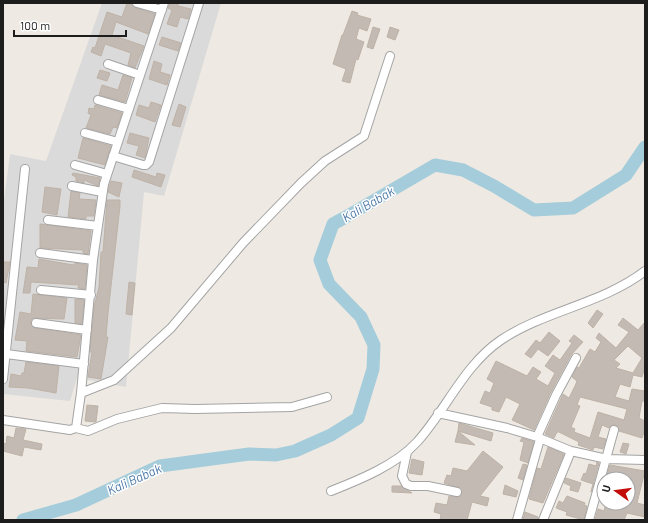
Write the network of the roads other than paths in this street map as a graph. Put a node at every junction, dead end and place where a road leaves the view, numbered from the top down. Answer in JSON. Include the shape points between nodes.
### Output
{"nodes":[{"id":1,"x":137,"y":3,"type":"edge"},
{"id":2,"x":199,"y":3,"type":"edge"},
{"id":3,"x":163,"y":7,"type":"edge"},
{"id":4,"x":390,"y":56,"type":"dead end"},
{"id":5,"x":108,"y":64,"type":"dead end"},
{"id":6,"x":140,"y":75,"type":"junction"},
{"id":7,"x":98,"y":100,"type":"dead end"},
{"id":8,"x":129,"y":109,"type":"junction"},
{"id":9,"x":85,"y":133,"type":"dead end"},
{"id":10,"x":118,"y":142,"type":"junction"},
{"id":11,"x":113,"y":156,"type":"junction"},
{"id":12,"x":75,"y":165,"type":"dead end"},
{"id":13,"x":25,"y":169,"type":"dead end"},
{"id":14,"x":107,"y":174,"type":"junction"},
{"id":15,"x":72,"y":186,"type":"dead end"},
{"id":16,"x":102,"y":192,"type":"junction"},
{"id":17,"x":48,"y":220,"type":"dead end"},
{"id":18,"x":98,"y":226,"type":"junction"},
{"id":19,"x":40,"y":253,"type":"dead end"},
{"id":20,"x":93,"y":260,"type":"junction"},
{"id":21,"x":645,"y":271,"type":"edge"},
{"id":22,"x":41,"y":290,"type":"dead end"},
{"id":23,"x":91,"y":295,"type":"junction"},
{"id":24,"x":36,"y":324,"type":"dead end"},
{"id":25,"x":88,"y":330,"type":"junction"},
{"id":26,"x":6,"y":354,"type":"junction"},
{"id":27,"x":576,"y":358,"type":"dead end"},
{"id":28,"x":84,"y":364,"type":"junction"},
{"id":29,"x":3,"y":379,"type":"edge"},
{"id":30,"x":81,"y":393,"type":"junction"},
{"id":31,"x":327,"y":397,"type":"dead end"},
{"id":32,"x":438,"y":413,"type":"junction"},
{"id":33,"x":5,"y":422,"type":"edge"},
{"id":34,"x":76,"y":428,"type":"junction"},
{"id":35,"x":614,"y":430,"type":"dead end"},
{"id":36,"x":538,"y":438,"type":"junction"},
{"id":37,"x":407,"y":452,"type":"junction"},
{"id":38,"x":571,"y":452,"type":"junction"},
{"id":39,"x":607,"y":460,"type":"junction"},
{"id":40,"x":645,"y":460,"type":"edge"},
{"id":41,"x":331,"y":491,"type":"dead end"},
{"id":42,"x":457,"y":492,"type":"dead end"},
{"id":43,"x":517,"y":520,"type":"edge"},
{"id":44,"x":543,"y":520,"type":"edge"},
{"id":45,"x":589,"y":520,"type":"edge"}],
"edges":[{"from":1,"to":3,"type":"street"},
{"from":2,"to":11,"type":"street","via":[[149,162],[144,165]]},
{"from":3,"to":6,"type":"street"},
{"from":4,"to":30,"type":"street","via":[[364,136],[325,162],[303,181],[243,243],[174,325],[143,354],[114,380]]},
{"from":5,"to":6,"type":"street"},
{"from":6,"to":8,"type":"street"},
{"from":7,"to":8,"type":"street"},
{"from":8,"to":10,"type":"street"},
{"from":9,"to":10,"type":"street"},
{"from":10,"to":11,"type":"street"},
{"from":11,"to":14,"type":"street"},
{"from":12,"to":14,"type":"street"},
{"from":13,"to":26,"type":"street"},
{"from":14,"to":16,"type":"street"},
{"from":15,"to":16,"type":"street"},
{"from":16,"to":18,"type":"street"},
{"from":17,"to":18,"type":"street"},
{"from":18,"to":20,"type":"street"},
{"from":19,"to":20,"type":"street"},
{"from":20,"to":23,"type":"street"},
{"from":21,"to":32,"type":"street","via":[[631,282],[548,316],[500,340],[477,362]]},
{"from":22,"to":23,"type":"street"},
{"from":23,"to":25,"type":"street"},
{"from":24,"to":25,"type":"street"},
{"from":25,"to":28,"type":"street"},
{"from":26,"to":28,"type":"street"},
{"from":26,"to":29,"type":"street"},
{"from":27,"to":36,"type":"street","via":[[556,395]]},
{"from":28,"to":30,"type":"street"},
{"from":30,"to":34,"type":"street"},
{"from":31,"to":34,"type":"street","via":[[292,407],[195,410],[162,408],[117,419],[88,431]]},
{"from":32,"to":36,"type":"street"},
{"from":32,"to":37,"type":"street","via":[[418,442]]},
{"from":33,"to":34,"type":"street","via":[[70,430]]},
{"from":35,"to":39,"type":"street"},
{"from":36,"to":38,"type":"street"},
{"from":36,"to":43,"type":"street"},
{"from":37,"to":41,"type":"street","via":[[357,481]]},
{"from":37,"to":42,"type":"street","via":[[402,476],[406,484]]},
{"from":38,"to":39,"type":"street"},
{"from":38,"to":44,"type":"street"},
{"from":39,"to":40,"type":"street"},
{"from":39,"to":45,"type":"street"}]}
